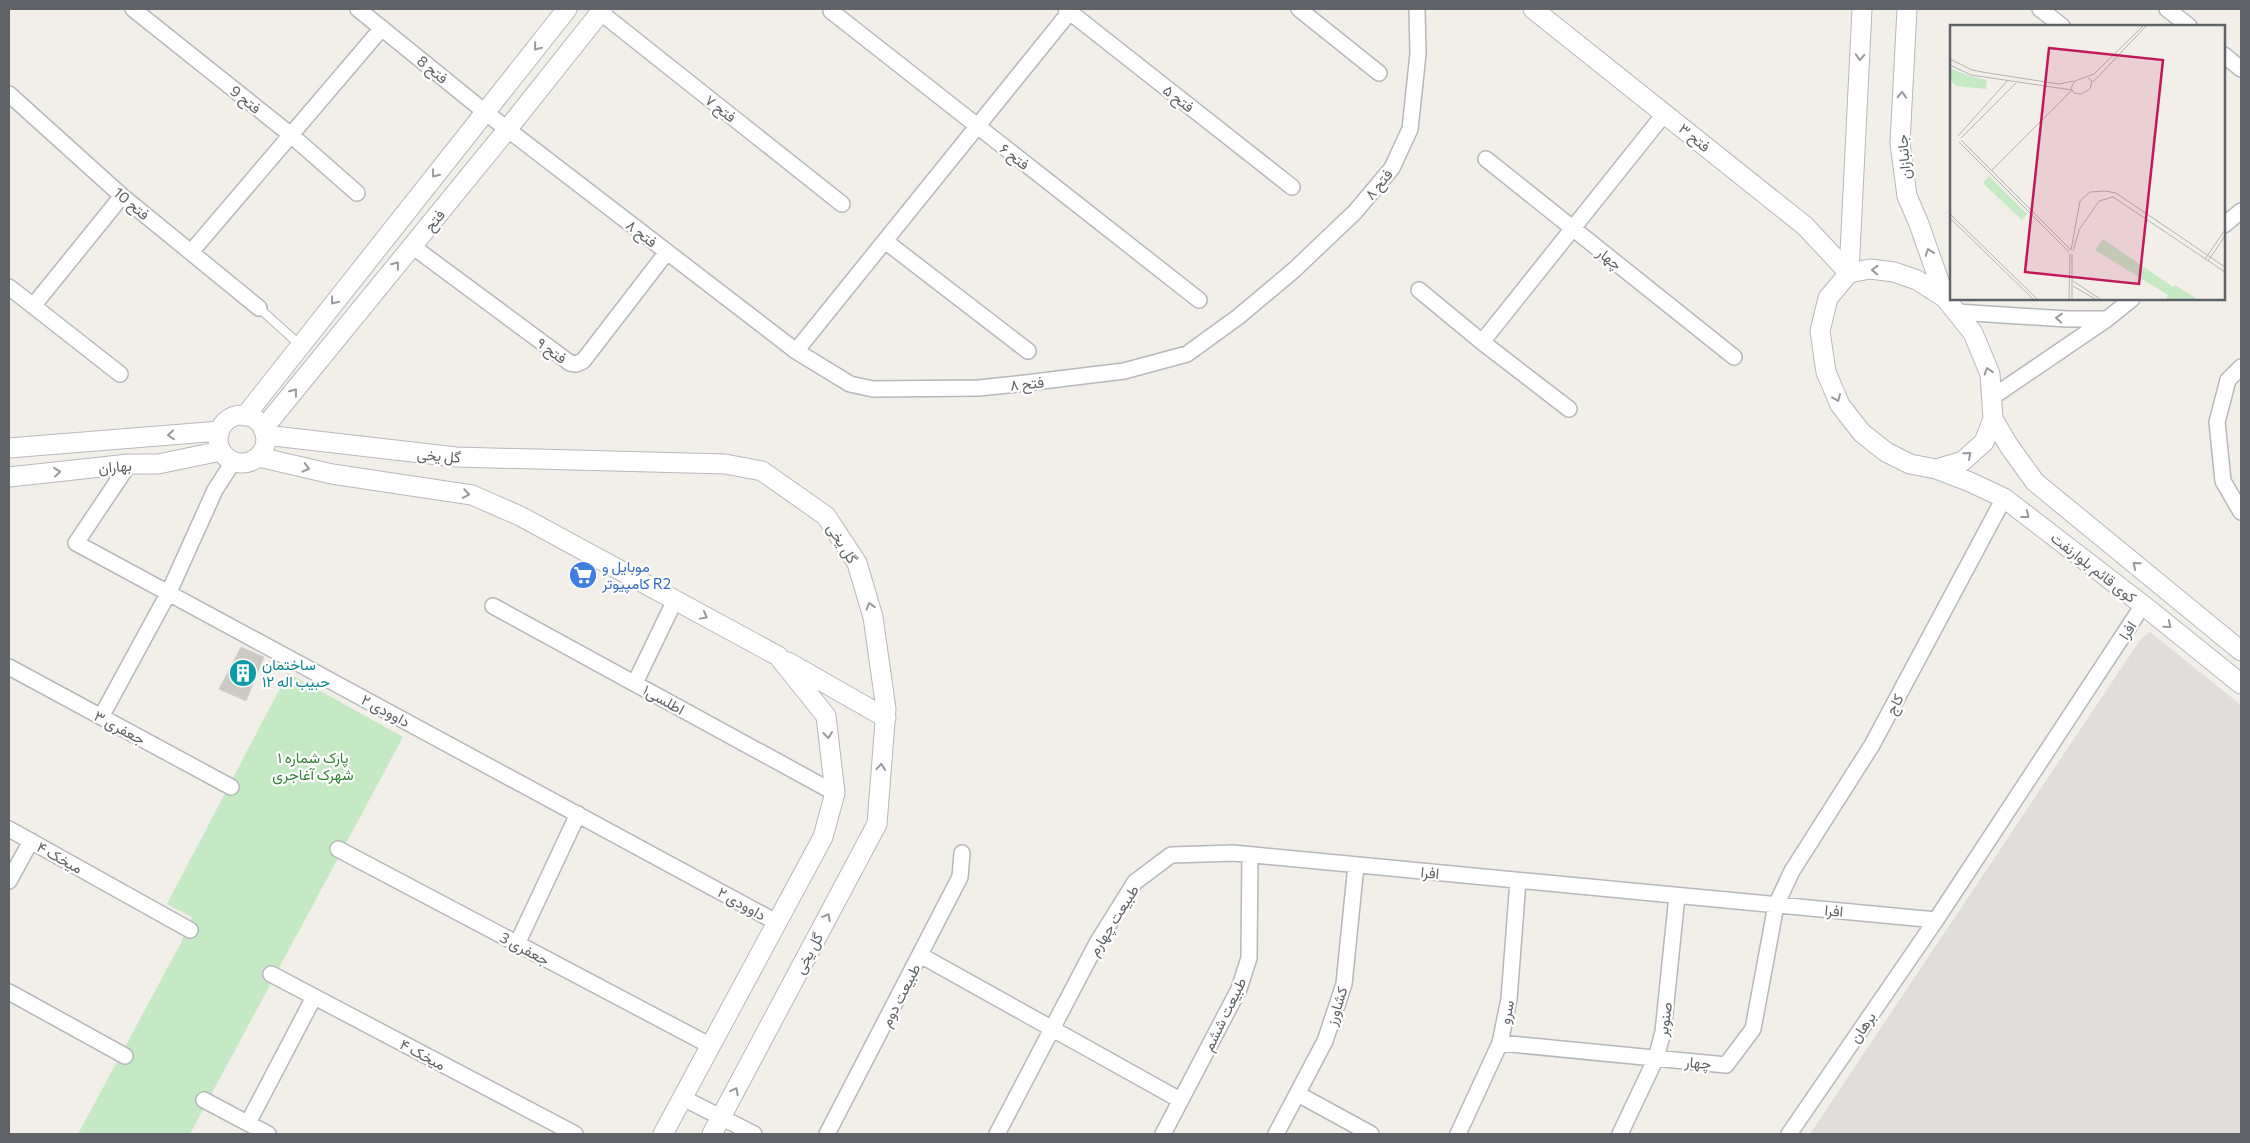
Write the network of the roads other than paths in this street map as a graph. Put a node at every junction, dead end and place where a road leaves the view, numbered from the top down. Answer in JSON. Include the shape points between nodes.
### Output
{"nodes":[{"id":1,"x":358,"y":9,"type":"edge"},
{"id":2,"x":567,"y":9,"type":"edge"},
{"id":3,"x":1299,"y":9,"type":"edge"},
{"id":4,"x":1417,"y":9,"type":"edge"},
{"id":5,"x":1862,"y":9,"type":"edge"},
{"id":6,"x":1907,"y":9,"type":"edge"},
{"id":7,"x":2040,"y":9,"type":"edge"},
{"id":8,"x":2167,"y":9,"type":"edge"},
{"id":9,"x":601,"y":10,"type":"edge"},
{"id":10,"x":1069,"y":10,"type":"edge"},
{"id":11,"x":1535,"y":10,"type":"edge"},
{"id":12,"x":140,"y":11,"type":"edge"},
{"id":13,"x":831,"y":11,"type":"dead end"},
{"id":14,"x":2056,"y":20,"type":"edge"},
{"id":15,"x":2187,"y":25,"type":"edge"},
{"id":16,"x":382,"y":28,"type":"junction"},
{"id":17,"x":2225,"y":56,"type":"edge"},
{"id":18,"x":2241,"y":69,"type":"edge"},
{"id":19,"x":1378,"y":73,"type":"dead end"},
{"id":20,"x":9,"y":94,"type":"edge"},
{"id":21,"x":485,"y":112,"type":"junction"},
{"id":22,"x":1665,"y":113,"type":"junction"},
{"id":23,"x":978,"y":126,"type":"junction"},
{"id":24,"x":508,"y":129,"type":"junction"},
{"id":25,"x":291,"y":135,"type":"junction"},
{"id":26,"x":1486,"y":159,"type":"dead end"},
{"id":27,"x":1292,"y":187,"type":"dead end"},
{"id":28,"x":357,"y":193,"type":"dead end"},
{"id":29,"x":122,"y":196,"type":"junction"},
{"id":30,"x":842,"y":204,"type":"dead end"},
{"id":31,"x":2241,"y":210,"type":"edge"},
{"id":32,"x":2225,"y":224,"type":"edge"},
{"id":33,"x":1573,"y":228,"type":"junction"},
{"id":34,"x":885,"y":241,"type":"junction"},
{"id":35,"x":412,"y":246,"type":"junction"},
{"id":36,"x":190,"y":252,"type":"junction"},
{"id":37,"x":667,"y":252,"type":"junction"},
{"id":38,"x":1850,"y":273,"type":"junction"},
{"id":39,"x":9,"y":287,"type":"edge"},
{"id":40,"x":1419,"y":290,"type":"dead end"},
{"id":41,"x":1199,"y":300,"type":"dead end"},
{"id":42,"x":2131,"y":300,"type":"edge"},
{"id":43,"x":1951,"y":305,"type":"junction"},
{"id":44,"x":33,"y":306,"type":"junction"},
{"id":45,"x":259,"y":308,"type":"joint"},
{"id":46,"x":2107,"y":319,"type":"junction"},
{"id":47,"x":1482,"y":342,"type":"junction"},
{"id":48,"x":300,"y":345,"type":"junction"},
{"id":49,"x":796,"y":351,"type":"junction"},
{"id":50,"x":1028,"y":351,"type":"dead end"},
{"id":51,"x":1734,"y":357,"type":"dead end"},
{"id":52,"x":2241,"y":366,"type":"edge"},
{"id":53,"x":120,"y":374,"type":"dead end"},
{"id":54,"x":1992,"y":398,"type":"junction"},
{"id":55,"x":1569,"y":409,"type":"dead end"},
{"id":56,"x":245,"y":416,"type":"junction"},
{"id":57,"x":1993,"y":419,"type":"junction"},
{"id":58,"x":220,"y":431,"type":"junction"},
{"id":59,"x":264,"y":432,"type":"junction"},
{"id":60,"x":9,"y":448,"type":"edge"},
{"id":61,"x":227,"y":456,"type":"junction"},
{"id":62,"x":259,"y":456,"type":"junction"},
{"id":63,"x":129,"y":464,"type":"junction"},
{"id":64,"x":1936,"y":469,"type":"junction"},
{"id":65,"x":9,"y":478,"type":"edge"},
{"id":66,"x":2004,"y":498,"type":"junction"},
{"id":67,"x":2241,"y":512,"type":"edge"},
{"id":68,"x":169,"y":592,"type":"junction"},
{"id":69,"x":675,"y":600,"type":"junction"},
{"id":70,"x":2143,"y":605,"type":"junction"},
{"id":71,"x":493,"y":606,"type":"dead end"},
{"id":72,"x":2241,"y":651,"type":"edge"},
{"id":73,"x":778,"y":656,"type":"junction"},
{"id":74,"x":9,"y":667,"type":"edge"},
{"id":75,"x":635,"y":683,"type":"junction"},
{"id":76,"x":2241,"y":684,"type":"edge"},
{"id":77,"x":101,"y":717,"type":"junction"},
{"id":78,"x":886,"y":718,"type":"junction"},
{"id":79,"x":231,"y":787,"type":"dead end"},
{"id":80,"x":835,"y":793,"type":"junction"},
{"id":81,"x":578,"y":814,"type":"junction"},
{"id":82,"x":9,"y":829,"type":"edge"},
{"id":83,"x":31,"y":841,"type":"junction"},
{"id":84,"x":338,"y":849,"type":"dead end"},
{"id":85,"x":962,"y":853,"type":"dead end"},
{"id":86,"x":1250,"y":855,"type":"junction"},
{"id":87,"x":1356,"y":865,"type":"junction"},
{"id":88,"x":9,"y":881,"type":"edge"},
{"id":89,"x":1518,"y":881,"type":"junction"},
{"id":90,"x":1676,"y":896,"type":"junction"},
{"id":91,"x":1776,"y":905,"type":"junction"},
{"id":92,"x":1936,"y":920,"type":"junction"},
{"id":93,"x":778,"y":923,"type":"junction"},
{"id":94,"x":190,"y":930,"type":"dead end"},
{"id":95,"x":517,"y":944,"type":"junction"},
{"id":96,"x":920,"y":955,"type":"junction"},
{"id":97,"x":271,"y":974,"type":"dead end"},
{"id":98,"x":9,"y":992,"type":"edge"},
{"id":99,"x":314,"y":997,"type":"junction"},
{"id":100,"x":1052,"y":1029,"type":"junction"},
{"id":101,"x":1500,"y":1043,"type":"junction"},
{"id":102,"x":711,"y":1046,"type":"junction"},
{"id":103,"x":125,"y":1056,"type":"dead end"},
{"id":104,"x":1656,"y":1058,"type":"junction"},
{"id":105,"x":1298,"y":1094,"type":"junction"},
{"id":106,"x":683,"y":1098,"type":"junction"},
{"id":107,"x":204,"y":1100,"type":"dead end"},
{"id":108,"x":1180,"y":1100,"type":"junction"},
{"id":109,"x":721,"y":1117,"type":"junction"},
{"id":110,"x":248,"y":1124,"type":"junction"},
{"id":111,"x":268,"y":1134,"type":"edge"},
{"id":112,"x":575,"y":1134,"type":"edge"},
{"id":113,"x":663,"y":1134,"type":"edge"},
{"id":114,"x":712,"y":1134,"type":"edge"},
{"id":115,"x":754,"y":1134,"type":"edge"},
{"id":116,"x":827,"y":1134,"type":"edge"},
{"id":117,"x":996,"y":1134,"type":"edge"},
{"id":118,"x":1163,"y":1134,"type":"edge"},
{"id":119,"x":1276,"y":1134,"type":"edge"},
{"id":120,"x":1371,"y":1134,"type":"edge"},
{"id":121,"x":1458,"y":1134,"type":"edge"},
{"id":122,"x":1620,"y":1134,"type":"edge"},
{"id":123,"x":1789,"y":1134,"type":"edge"}],
"edges":[{"from":1,"to":16,"type":"street","name":"فتح 8"},
{"from":2,"to":21,"type":"street","name":"فتح","one_way":true},
{"from":3,"to":19,"type":"street"},
{"from":4,"to":49,"type":"street","name":"فتح ۸","via":[[1418,54],[1410,129],[1392,168],[1355,212],[1294,270],[1187,354],[1124,370],[998,386],[873,389],[850,384]]},
{"from":5,"to":38,"type":"street","one_way":true},
{"from":43,"to":6,"type":"street","name":"جانبازان","one_way":true,"via":[[1907,196],[1900,143]]},
{"from":7,"to":14,"type":"street"},
{"from":8,"to":15,"type":"street"},
{"from":9,"to":24,"type":"street","name":"فتح"},
{"from":9,"to":30,"type":"street","name":"فتح ۷"},
{"from":10,"to":23,"type":"street"},
{"from":10,"to":27,"type":"street","name":"فتح ۵"},
{"from":11,"to":22,"type":"street","name":"فتح ۳"},
{"from":12,"to":25,"type":"street","name":"فتح 9"},
{"from":13,"to":23,"type":"street","name":"فتح ۶"},
{"from":16,"to":21,"type":"street","name":"فتح 8"},
{"from":16,"to":25,"type":"street"},
{"from":17,"to":18,"type":"street"},
{"from":20,"to":29,"type":"street","name":"فتح 10"},
{"from":21,"to":24,"type":"street","name":"فتح 8"},
{"from":21,"to":48,"type":"street","name":"فتح","one_way":true},
{"from":22,"to":33,"type":"street"},
{"from":22,"to":38,"type":"street","name":"فتح ۳","via":[[1805,226]]},
{"from":23,"to":34,"type":"street"},
{"from":23,"to":41,"type":"street","name":"فتح ۶"},
{"from":24,"to":35,"type":"street","name":"فتح"},
{"from":24,"to":37,"type":"street","name":"فتح ۸"},
{"from":25,"to":28,"type":"street","name":"فتح 9"},
{"from":25,"to":36,"type":"street"},
{"from":26,"to":33,"type":"street","name":"چهار"},
{"from":29,"to":36,"type":"street","name":"فتح 10"},
{"from":29,"to":44,"type":"street"},
{"from":31,"to":32,"type":"street"},
{"from":33,"to":47,"type":"street"},
{"from":33,"to":51,"type":"street","name":"چهار"},
{"from":34,"to":49,"type":"street"},
{"from":34,"to":50,"type":"street"},
{"from":35,"to":37,"type":"street","name":"فتح ۹","via":[[570,363],[576,364],[583,361]]},
{"from":59,"to":35,"type":"street","name":"فتح","one_way":true},
{"from":36,"to":45,"type":"street","name":"فتح 10"},
{"from":37,"to":49,"type":"street","name":"فتح ۸"},
{"from":43,"to":38,"type":"street","one_way":true,"via":[[1917,280],[1894,272],[1870,269]]},
{"from":38,"to":64,"type":"street","name":"کوی قائم بلوارنفت","one_way":true,"via":[[1828,298],[1820,331],[1826,372],[1840,405],[1862,433],[1886,452],[1910,464]]},
{"from":39,"to":44,"type":"street"},
{"from":40,"to":47,"type":"street"},
{"from":42,"to":46,"type":"street"},
{"from":46,"to":43,"type":"street","one_way":true,"via":[[2067,319]]},
{"from":54,"to":43,"type":"street","one_way":true,"via":[[1990,374],[1973,333]]},
{"from":44,"to":53,"type":"street"},
{"from":45,"to":48,"type":"lane"},
{"from":46,"to":54,"type":"street"},
{"from":47,"to":55,"type":"street"},
{"from":48,"to":56,"type":"street","name":"فتح"},
{"from":52,"to":67,"type":"street","via":[[2228,380],[2218,422],[2223,481]]},
{"from":54,"to":57,"type":"street"},
{"from":56,"to":58,"type":"street","via":[[232,418]]},
{"from":56,"to":59,"type":"street","via":[[256,420]]},
{"from":64,"to":57,"type":"street","one_way":true,"via":[[1963,461],[1984,442]]},
{"from":72,"to":57,"type":"street","name":"کوی قائم بلوارنفت","one_way":true,"via":[[2035,482]]},
{"from":58,"to":60,"type":"street","name":"بهاران","one_way":true},
{"from":58,"to":61,"type":"street","via":[[219,444]]},
{"from":59,"to":62,"type":"street","via":[[265,447]]},
{"from":78,"to":59,"type":"street","name":"گل یخی","one_way":true,"via":[[873,617],[857,563],[826,516],[762,471],[725,464],[456,457]]},
{"from":61,"to":62,"type":"street","via":[[246,463]]},
{"from":61,"to":63,"type":"street","name":"بهاران"},
{"from":61,"to":68,"type":"street"},
{"from":62,"to":69,"type":"street","one_way":true,"via":[[332,474],[472,495],[520,516]]},
{"from":65,"to":63,"type":"street","name":"بهاران","one_way":true},
{"from":63,"to":68,"type":"street","name":"داوودی ۲","via":[[76,543]]},
{"from":64,"to":66,"type":"street","name":"کوی قائم بلوارنفت"},
{"from":66,"to":70,"type":"street","name":"کوی قائم بلوارنفت","one_way":true},
{"from":66,"to":91,"type":"street","name":"کاج","via":[[1872,745],[1792,871]]},
{"from":68,"to":77,"type":"street"},
{"from":68,"to":81,"type":"street","name":"داوودی ۲"},
{"from":69,"to":73,"type":"street","one_way":true},
{"from":69,"to":75,"type":"street"},
{"from":70,"to":76,"type":"street","name":"کوی قائم بلوارنفت","one_way":true},
{"from":70,"to":92,"type":"street","name":"افرا"},
{"from":71,"to":75,"type":"street","name":"اطلسی۱"},
{"from":73,"to":78,"type":"street"},
{"from":73,"to":80,"type":"street","one_way":true,"via":[[826,716]]},
{"from":74,"to":77,"type":"street","name":"جعفری ۳"},
{"from":75,"to":80,"type":"street","name":"اطلسی۱"},
{"from":77,"to":79,"type":"street","name":"جعفری ۳"},
{"from":109,"to":78,"type":"street","name":"گل یخی","one_way":true,"via":[[876,824]]},
{"from":80,"to":93,"type":"street","via":[[823,836]]},
{"from":81,"to":93,"type":"street","name":"داوودی ۲"},
{"from":81,"to":95,"type":"street"},
{"from":82,"to":83,"type":"street","name":"میخک ۴"},
{"from":83,"to":88,"type":"street"},
{"from":83,"to":94,"type":"street","name":"میخک ۴"},
{"from":84,"to":95,"type":"street","name":"3 جعفری"},
{"from":85,"to":96,"type":"street","name":"طبیعت دوم","via":[[960,877]]},
{"from":86,"to":87,"type":"street","name":"طبیعت چهارم"},
{"from":86,"to":100,"type":"street","name":"طبیعت چهارم","via":[[1171,855],[1135,882],[1097,943]]},
{"from":86,"to":108,"type":"street","name":"طبیعت ششم","via":[[1249,958],[1239,989]]},
{"from":87,"to":89,"type":"street","name":"افرا"},
{"from":87,"to":105,"type":"street","name":"کشاورز","via":[[1344,984],[1326,1041]]},
{"from":89,"to":90,"type":"street","name":"افرا"},
{"from":89,"to":101,"type":"street","name":"سرو","via":[[1509,999]]},
{"from":90,"to":91,"type":"street","name":"افرا"},
{"from":90,"to":104,"type":"street","name":"صنوبر","via":[[1663,1032]]},
{"from":91,"to":92,"type":"street","name":"افرا"},
{"from":91,"to":104,"type":"street","name":"چهار","via":[[1753,1029],[1726,1065]]},
{"from":92,"to":123,"type":"street","name":"برهان"},
{"from":93,"to":102,"type":"street"},
{"from":95,"to":102,"type":"street","name":"3 جعفری"},
{"from":96,"to":100,"type":"street"},
{"from":96,"to":116,"type":"street","name":"طبیعت دوم"},
{"from":97,"to":99,"type":"street","name":"میخک ۴"},
{"from":98,"to":103,"type":"street"},
{"from":99,"to":110,"type":"street"},
{"from":99,"to":112,"type":"street","name":"میخک ۴"},
{"from":100,"to":108,"type":"street"},
{"from":100,"to":117,"type":"street","name":"طبیعت چهارم"},
{"from":101,"to":104,"type":"street","name":"چهار"},
{"from":101,"to":121,"type":"street","name":"سرو"},
{"from":102,"to":106,"type":"street"},
{"from":104,"to":122,"type":"street","name":"صنوبر"},
{"from":105,"to":119,"type":"street","name":"کشاورز"},
{"from":105,"to":120,"type":"street"},
{"from":106,"to":109,"type":"street"},
{"from":106,"to":113,"type":"street"},
{"from":107,"to":110,"type":"street"},
{"from":108,"to":118,"type":"street","name":"طبیعت ششم"},
{"from":109,"to":114,"type":"street","name":"گل یخی"},
{"from":109,"to":115,"type":"street"},
{"from":110,"to":111,"type":"street"}]}
